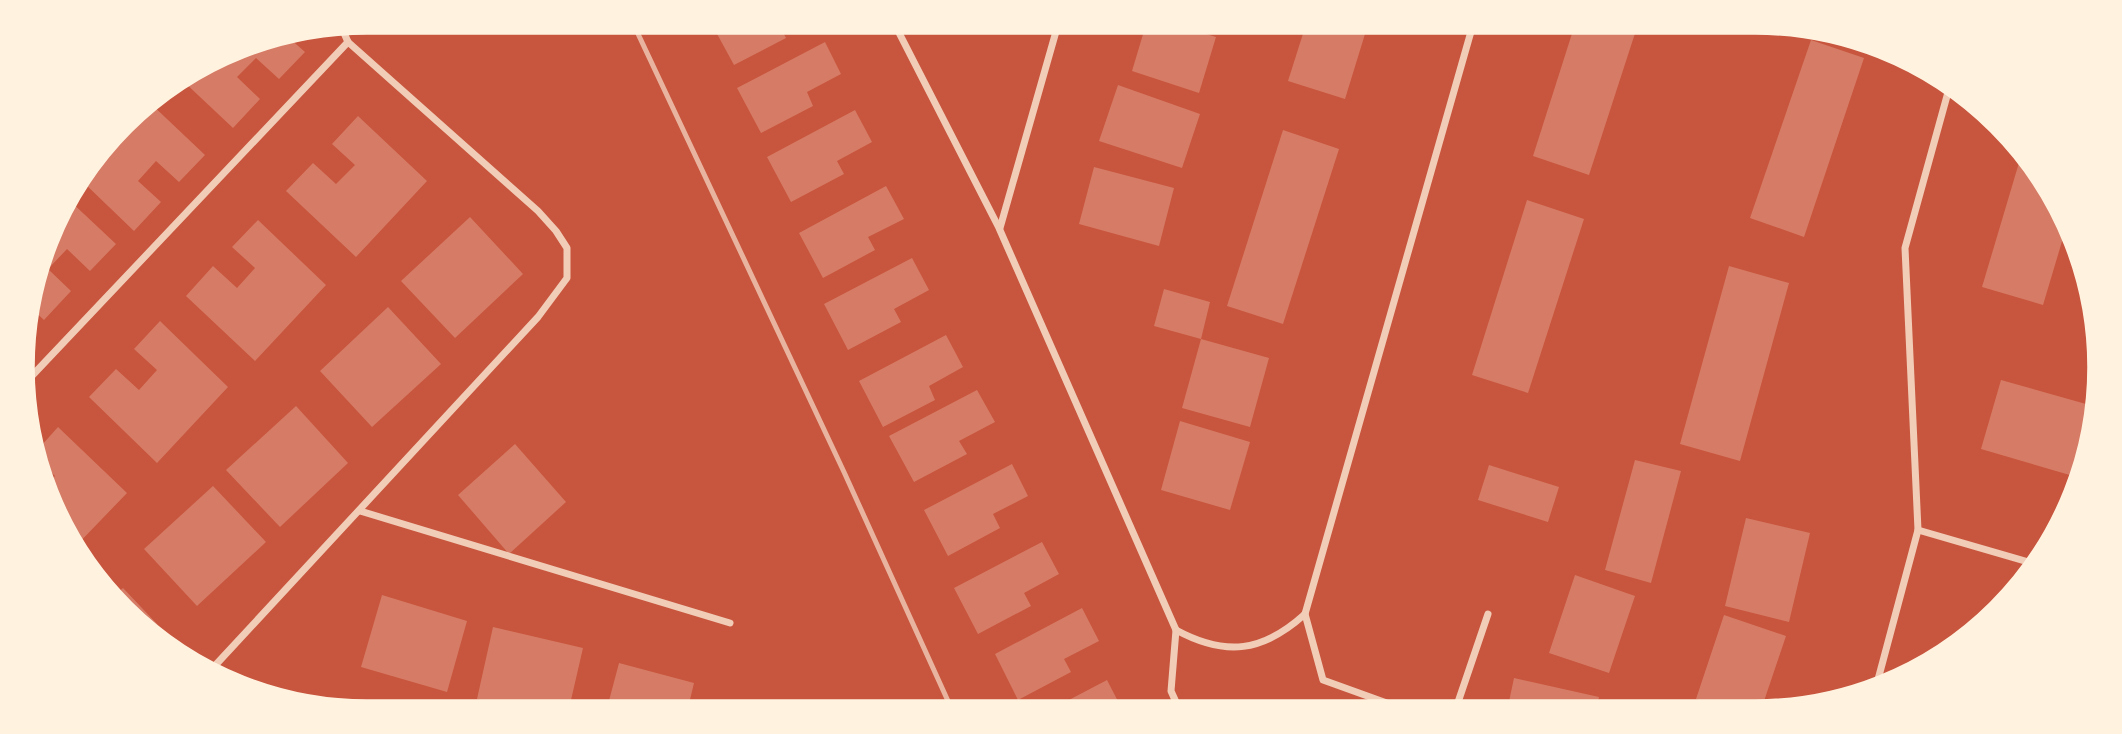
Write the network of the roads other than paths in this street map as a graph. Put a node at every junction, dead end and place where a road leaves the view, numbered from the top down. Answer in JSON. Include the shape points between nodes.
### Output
{"nodes":[{"id":1,"x":899,"y":33,"type":"edge"},
{"id":2,"x":1056,"y":33,"type":"edge"},
{"id":3,"x":1471,"y":33,"type":"edge"},
{"id":4,"x":345,"y":34,"type":"edge"},
{"id":5,"x":348,"y":42,"type":"junction"},
{"id":6,"x":1948,"y":95,"type":"edge"},
{"id":7,"x":999,"y":228,"type":"junction"},
{"id":8,"x":33,"y":374,"type":"edge"},
{"id":9,"x":360,"y":511,"type":"junction"},
{"id":10,"x":1918,"y":530,"type":"junction"},
{"id":11,"x":2026,"y":561,"type":"edge"},
{"id":12,"x":1305,"y":614,"type":"junction"},
{"id":13,"x":1489,"y":614,"type":"dead end"},
{"id":14,"x":730,"y":623,"type":"dead end"},
{"id":15,"x":1176,"y":630,"type":"junction"},
{"id":16,"x":216,"y":664,"type":"edge"},
{"id":17,"x":1879,"y":677,"type":"edge"},
{"id":18,"x":1176,"y":701,"type":"edge"},
{"id":19,"x":1381,"y":701,"type":"edge"},
{"id":20,"x":1459,"y":701,"type":"edge"}],
"edges":[{"from":1,"to":7,"type":"street"},
{"from":2,"to":7,"type":"street"},
{"from":3,"to":12,"type":"street"},
{"from":4,"to":5,"type":"street"},
{"from":5,"to":8,"type":"street"},
{"from":5,"to":9,"type":"street","via":[[538,211],[567,248],[567,278],[538,317]]},
{"from":6,"to":10,"type":"street","via":[[1906,248]]},
{"from":7,"to":15,"type":"street"},
{"from":9,"to":14,"type":"street"},
{"from":9,"to":16,"type":"street"},
{"from":10,"to":11,"type":"street"},
{"from":10,"to":17,"type":"street"},
{"from":12,"to":15,"type":"street","via":[[1287,631],[1242,647],[1196,641]]},
{"from":12,"to":19,"type":"street","via":[[1323,680]]},
{"from":13,"to":20,"type":"street"},
{"from":15,"to":18,"type":"street","via":[[1171,691]]}]}
